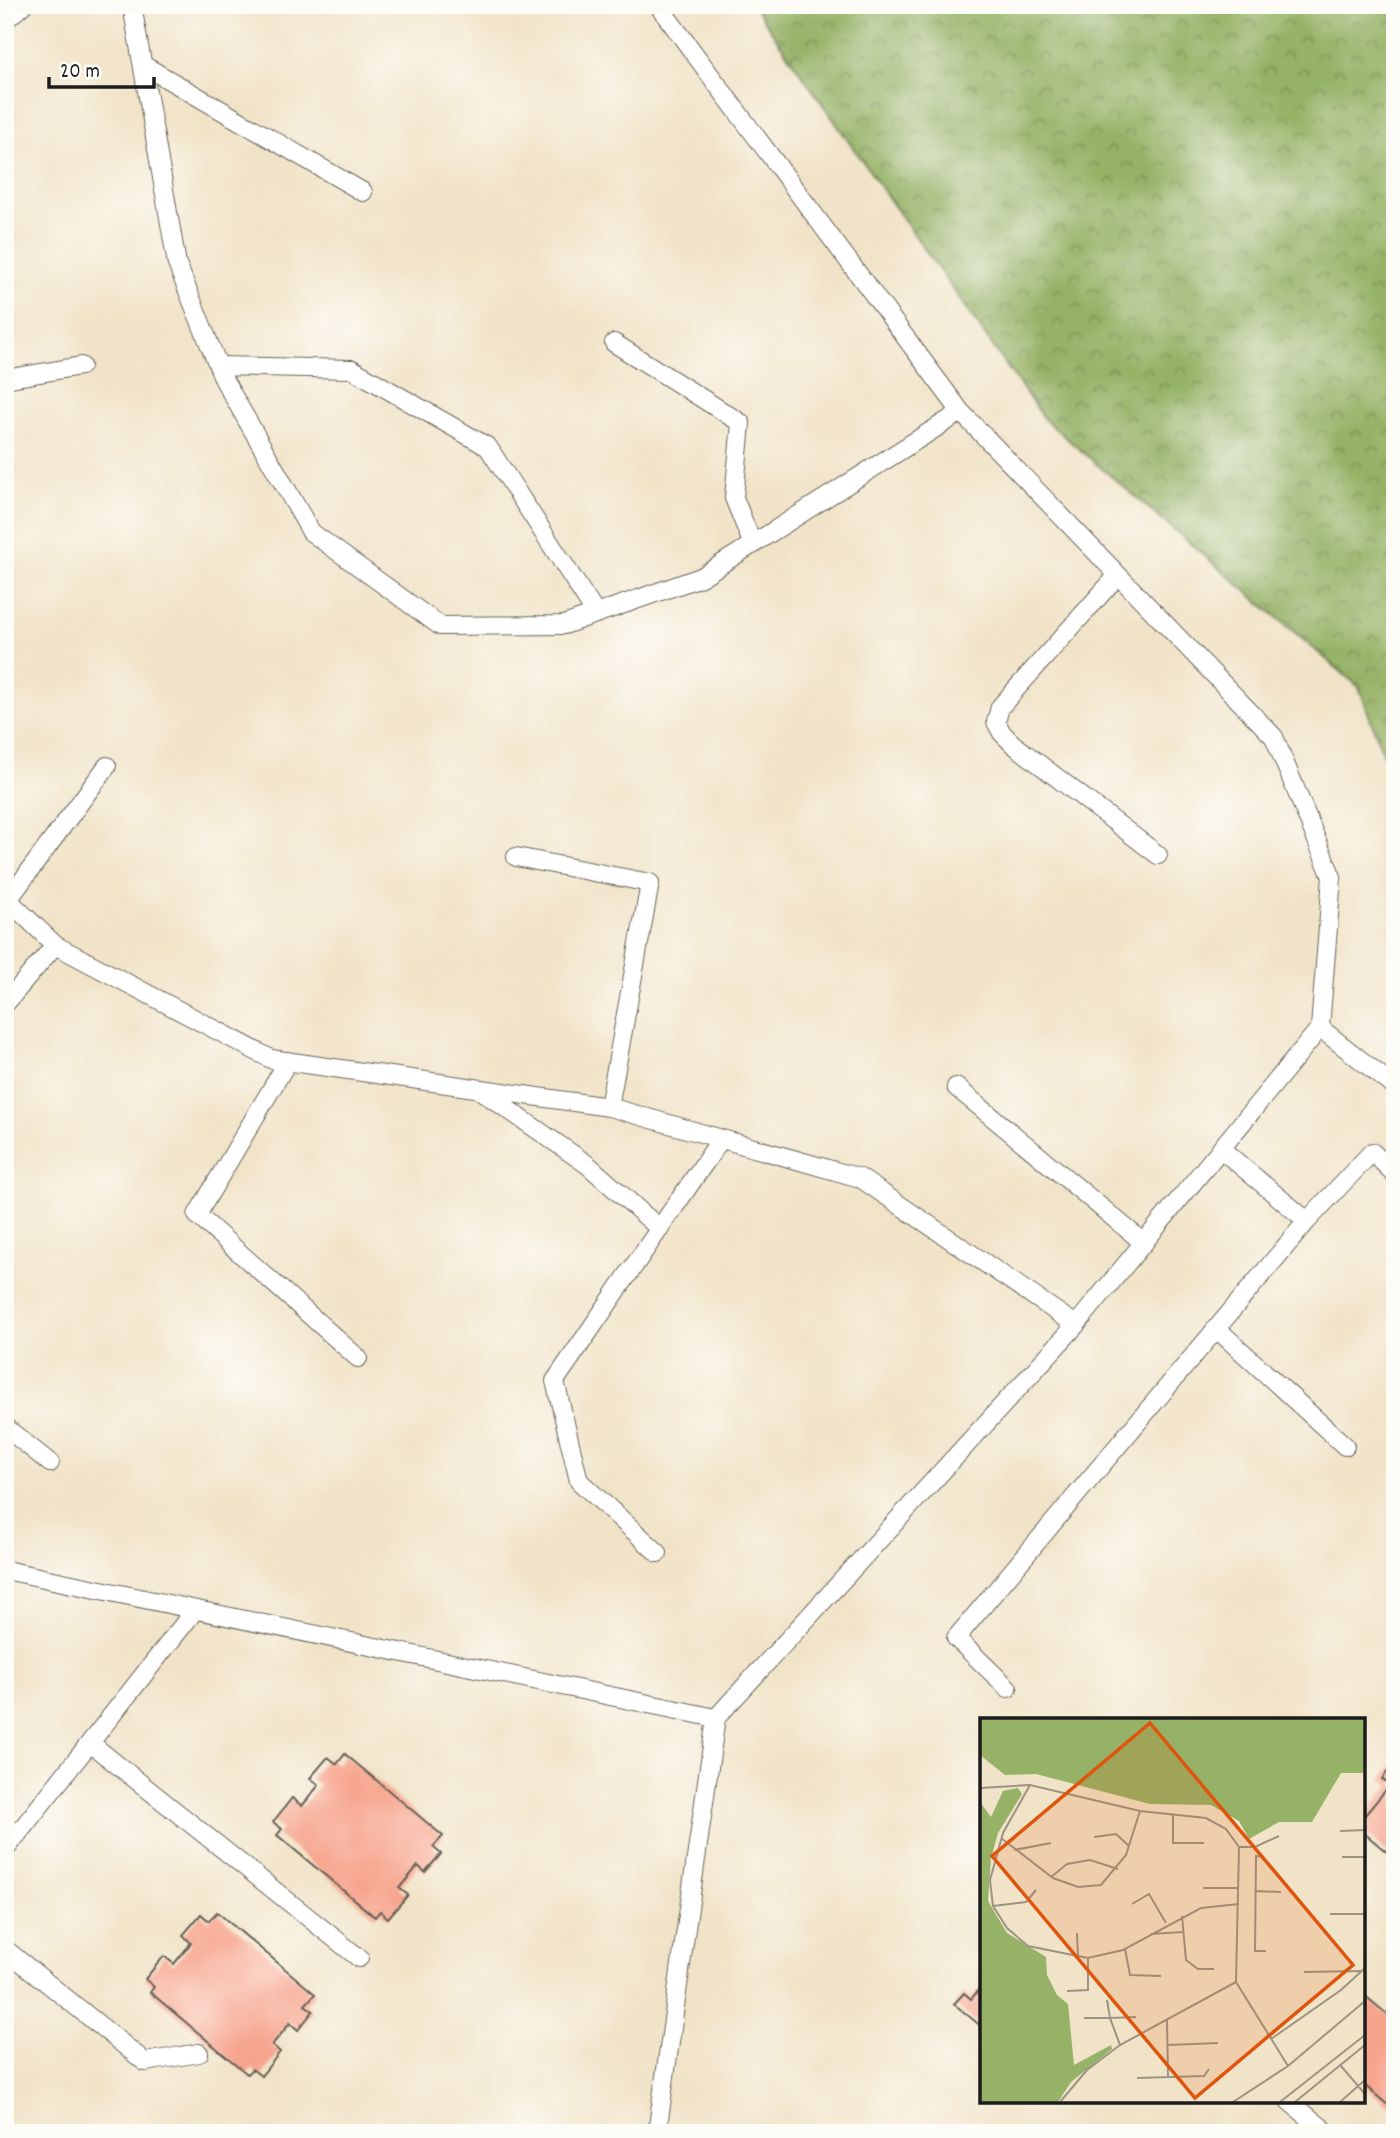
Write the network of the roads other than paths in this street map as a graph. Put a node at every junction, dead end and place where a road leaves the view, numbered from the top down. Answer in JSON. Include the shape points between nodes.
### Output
{"nodes":[{"id":1,"x":23,"y":5,"type":"edge"},
{"id":2,"x":132,"y":5,"type":"edge"},
{"id":3,"x":658,"y":5,"type":"edge"},
{"id":4,"x":5,"y":20,"type":"edge"},
{"id":5,"x":143,"y":65,"type":"junction"},
{"id":6,"x":363,"y":192,"type":"dead end"},
{"id":7,"x":614,"y":343,"type":"dead end"},
{"id":8,"x":81,"y":366,"type":"dead end"},
{"id":9,"x":218,"y":366,"type":"junction"},
{"id":10,"x":5,"y":379,"type":"edge"},
{"id":11,"x":961,"y":412,"type":"junction"},
{"id":12,"x":753,"y":545,"type":"junction"},
{"id":13,"x":1118,"y":575,"type":"junction"},
{"id":14,"x":596,"y":614,"type":"junction"},
{"id":15,"x":107,"y":766,"type":"dead end"},
{"id":16,"x":1158,"y":855,"type":"dead end"},
{"id":17,"x":516,"y":857,"type":"dead end"},
{"id":18,"x":7,"y":898,"type":"edge"},
{"id":19,"x":55,"y":945,"type":"junction"},
{"id":20,"x":5,"y":1003,"type":"edge"},
{"id":21,"x":1320,"y":1028,"type":"junction"},
{"id":22,"x":288,"y":1061,"type":"junction"},
{"id":23,"x":956,"y":1087,"type":"dead end"},
{"id":24,"x":1395,"y":1087,"type":"edge"},
{"id":25,"x":477,"y":1088,"type":"junction"},
{"id":26,"x":609,"y":1107,"type":"junction"},
{"id":27,"x":721,"y":1139,"type":"junction"},
{"id":28,"x":1221,"y":1149,"type":"junction"},
{"id":29,"x":1395,"y":1174,"type":"edge"},
{"id":30,"x":1307,"y":1220,"type":"junction"},
{"id":31,"x":660,"y":1229,"type":"junction"},
{"id":32,"x":1144,"y":1242,"type":"junction"},
{"id":33,"x":1076,"y":1325,"type":"junction"},
{"id":34,"x":1216,"y":1328,"type":"junction"},
{"id":35,"x":358,"y":1359,"type":"dead end"},
{"id":36,"x":5,"y":1427,"type":"edge"},
{"id":37,"x":1345,"y":1446,"type":"dead end"},
{"id":38,"x":50,"y":1463,"type":"dead end"},
{"id":39,"x":658,"y":1553,"type":"dead end"},
{"id":40,"x":5,"y":1570,"type":"edge"},
{"id":41,"x":195,"y":1609,"type":"junction"},
{"id":42,"x":1008,"y":1688,"type":"dead end"},
{"id":43,"x":716,"y":1718,"type":"junction"},
{"id":44,"x":90,"y":1743,"type":"junction"},
{"id":45,"x":5,"y":1850,"type":"edge"},
{"id":46,"x":5,"y":1948,"type":"edge"},
{"id":47,"x":359,"y":1958,"type":"dead end"},
{"id":48,"x":199,"y":2053,"type":"dead end"},
{"id":49,"x":1291,"y":2103,"type":"edge"},
{"id":50,"x":657,"y":2133,"type":"edge"},
{"id":51,"x":1328,"y":2133,"type":"edge"}],
"edges":[{"from":1,"to":4,"type":"lane"},
{"from":2,"to":5,"type":"lane"},
{"from":3,"to":11,"type":"lane"},
{"from":5,"to":6,"type":"lane"},
{"from":5,"to":9,"type":"lane","via":[[177,264]]},
{"from":7,"to":12,"type":"lane","via":[[741,423],[734,498]]},
{"from":8,"to":10,"type":"lane"},
{"from":9,"to":14,"type":"lane","via":[[352,369],[488,447]]},
{"from":9,"to":14,"type":"lane","via":[[311,532],[440,626],[564,625]]},
{"from":11,"to":12,"type":"lane"},
{"from":11,"to":13,"type":"lane"},
{"from":12,"to":14,"type":"lane","via":[[701,577]]},
{"from":13,"to":16,"type":"lane","via":[[1000,707],[996,722],[1013,744]]},
{"from":13,"to":21,"type":"lane","via":[[1274,737],[1332,877]]},
{"from":15,"to":18,"type":"lane"},
{"from":17,"to":26,"type":"lane","via":[[650,883]]},
{"from":18,"to":19,"type":"lane"},
{"from":19,"to":20,"type":"lane"},
{"from":19,"to":22,"type":"lane","via":[[271,1059]]},
{"from":21,"to":24,"type":"lane"},
{"from":21,"to":28,"type":"lane"},
{"from":22,"to":25,"type":"lane"},
{"from":22,"to":35,"type":"lane","via":[[197,1215]]},
{"from":23,"to":32,"type":"lane"},
{"from":25,"to":26,"type":"lane"},
{"from":25,"to":31,"type":"lane","via":[[588,1166]]},
{"from":26,"to":27,"type":"lane"},
{"from":27,"to":31,"type":"lane"},
{"from":27,"to":33,"type":"lane","via":[[860,1178]]},
{"from":28,"to":30,"type":"lane"},
{"from":28,"to":32,"type":"lane"},
{"from":29,"to":30,"type":"lane","via":[[1372,1152]]},
{"from":30,"to":34,"type":"lane"},
{"from":31,"to":39,"type":"lane","via":[[555,1381],[579,1481]]},
{"from":32,"to":33,"type":"lane"},
{"from":33,"to":43,"type":"lane"},
{"from":34,"to":37,"type":"lane"},
{"from":34,"to":42,"type":"lane","via":[[956,1638]]},
{"from":36,"to":38,"type":"lane"},
{"from":40,"to":41,"type":"lane"},
{"from":41,"to":43,"type":"lane"},
{"from":41,"to":44,"type":"lane"},
{"from":43,"to":50,"type":"lane"},
{"from":44,"to":45,"type":"lane"},
{"from":44,"to":47,"type":"lane"},
{"from":46,"to":48,"type":"lane","via":[[145,2062]]},
{"from":49,"to":51,"type":"lane"}]}
